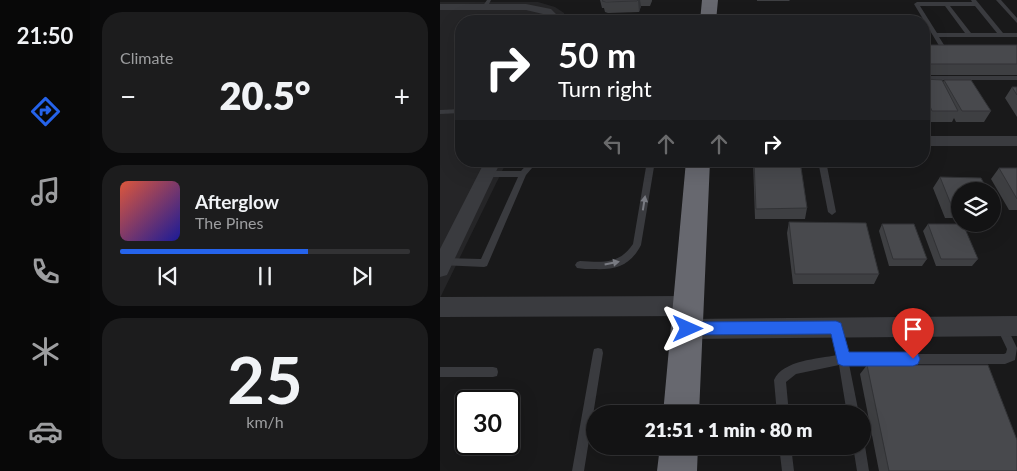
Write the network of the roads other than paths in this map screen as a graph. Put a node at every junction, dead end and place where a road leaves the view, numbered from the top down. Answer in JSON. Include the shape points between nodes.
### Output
{"nodes":[{"id":1,"x":710,"y":0,"type":"edge"},
{"id":2,"x":998,"y":0,"type":"edge"},
{"id":3,"x":915,"y":2,"type":"edge"},
{"id":4,"x":974,"y":2,"type":"edge"},
{"id":5,"x":487,"y":3,"type":"edge"},
{"id":6,"x":946,"y":4,"type":"junction"},
{"id":7,"x":440,"y":7,"type":"edge"},
{"id":8,"x":550,"y":15,"type":"edge"},
{"id":9,"x":709,"y":15,"type":"edge"},
{"id":10,"x":923,"y":15,"type":"edge"},
{"id":11,"x":1017,"y":21,"type":"edge"},
{"id":12,"x":930,"y":27,"type":"edge"},
{"id":13,"x":935,"y":35,"type":"junction"},
{"id":14,"x":969,"y":35,"type":"junction"},
{"id":15,"x":1001,"y":35,"type":"junction"},
{"id":16,"x":1017,"y":35,"type":"edge"},
{"id":17,"x":933,"y":48,"type":"edge"},
{"id":18,"x":943,"y":48,"type":"junction"},
{"id":19,"x":952,"y":48,"type":"edge"},
{"id":20,"x":930,"y":78,"type":"edge"},
{"id":21,"x":1017,"y":78,"type":"edge"},
{"id":22,"x":455,"y":111,"type":"edge"},
{"id":23,"x":440,"y":112,"type":"edge"},
{"id":24,"x":1017,"y":141,"type":"edge"},
{"id":25,"x":930,"y":142,"type":"edge"},
{"id":26,"x":490,"y":167,"type":"edge"},
{"id":27,"x":529,"y":167,"type":"edge"},
{"id":28,"x":650,"y":167,"type":"edge"},
{"id":29,"x":698,"y":167,"type":"edge"},
{"id":30,"x":823,"y":167,"type":"edge"},
{"id":31,"x":524,"y":174,"type":"junction"},
{"id":32,"x":832,"y":212,"type":"dead end"},
{"id":33,"x":580,"y":265,"type":"dead end"},
{"id":34,"x":442,"y":266,"type":"edge"},
{"id":35,"x":440,"y":307,"type":"edge"},
{"id":36,"x":688,"y":317,"type":"junction"},
{"id":37,"x":1009,"y":326,"type":"edge"},
{"id":38,"x":836,"y":328,"type":"junction"},
{"id":39,"x":598,"y":353,"type":"dead end"},
{"id":40,"x":843,"y":359,"type":"junction"},
{"id":41,"x":440,"y":372,"type":"edge"},
{"id":42,"x":493,"y":372,"type":"dead end"},
{"id":43,"x":682,"y":405,"type":"edge"},
{"id":44,"x":782,"y":405,"type":"edge"},
{"id":45,"x":851,"y":405,"type":"edge"},
{"id":46,"x":678,"y":455,"type":"edge"},
{"id":47,"x":787,"y":455,"type":"edge"},
{"id":48,"x":860,"y":455,"type":"edge"},
{"id":49,"x":578,"y":471,"type":"edge"},
{"id":50,"x":677,"y":471,"type":"edge"},
{"id":51,"x":788,"y":471,"type":"edge"},
{"id":52,"x":863,"y":471,"type":"edge"}],
"edges":[{"from":1,"to":9,"type":"highway"},
{"from":2,"to":11,"type":"lane"},
{"from":3,"to":6,"type":"lane"},
{"from":3,"to":10,"type":"lane"},
{"from":4,"to":6,"type":"lane"},
{"from":4,"to":15,"type":"lane"},
{"from":5,"to":7,"type":"street"},
{"from":5,"to":8,"type":"street","via":[[535,8]]},
{"from":6,"to":14,"type":"lane"},
{"from":12,"to":13,"type":"lane"},
{"from":13,"to":14,"type":"lane"},
{"from":13,"to":18,"type":"lane"},
{"from":14,"to":15,"type":"lane"},
{"from":15,"to":16,"type":"lane"},
{"from":17,"to":18,"type":"lane"},
{"from":18,"to":19,"type":"lane"},
{"from":20,"to":21,"type":"lane"},
{"from":22,"to":23,"type":"lane"},
{"from":24,"to":25,"type":"street"},
{"from":26,"to":31,"type":"lane"},
{"from":26,"to":34,"type":"street"},
{"from":27,"to":31,"type":"lane"},
{"from":33,"to":28,"type":"lane","one_way":true,"via":[[618,263],[631,256],[637,245]]},
{"from":29,"to":36,"type":"highway"},
{"from":30,"to":32,"type":"lane"},
{"from":31,"to":34,"type":"lane","via":[[484,263]]},
{"from":35,"to":36,"type":"street"},
{"from":36,"to":38,"type":"street"},
{"from":36,"to":43,"type":"highway"},
{"from":37,"to":38,"type":"street"},
{"from":37,"to":40,"type":"lane","via":[[1012,349],[1005,359]]},
{"from":38,"to":40,"type":"lane"},
{"from":39,"to":49,"type":"lane"},
{"from":40,"to":44,"type":"lane","via":[[793,369],[780,380]]},
{"from":40,"to":45,"type":"lane"},
{"from":41,"to":42,"type":"lane"},
{"from":46,"to":50,"type":"highway"},
{"from":47,"to":51,"type":"lane"},
{"from":48,"to":52,"type":"lane"}]}
